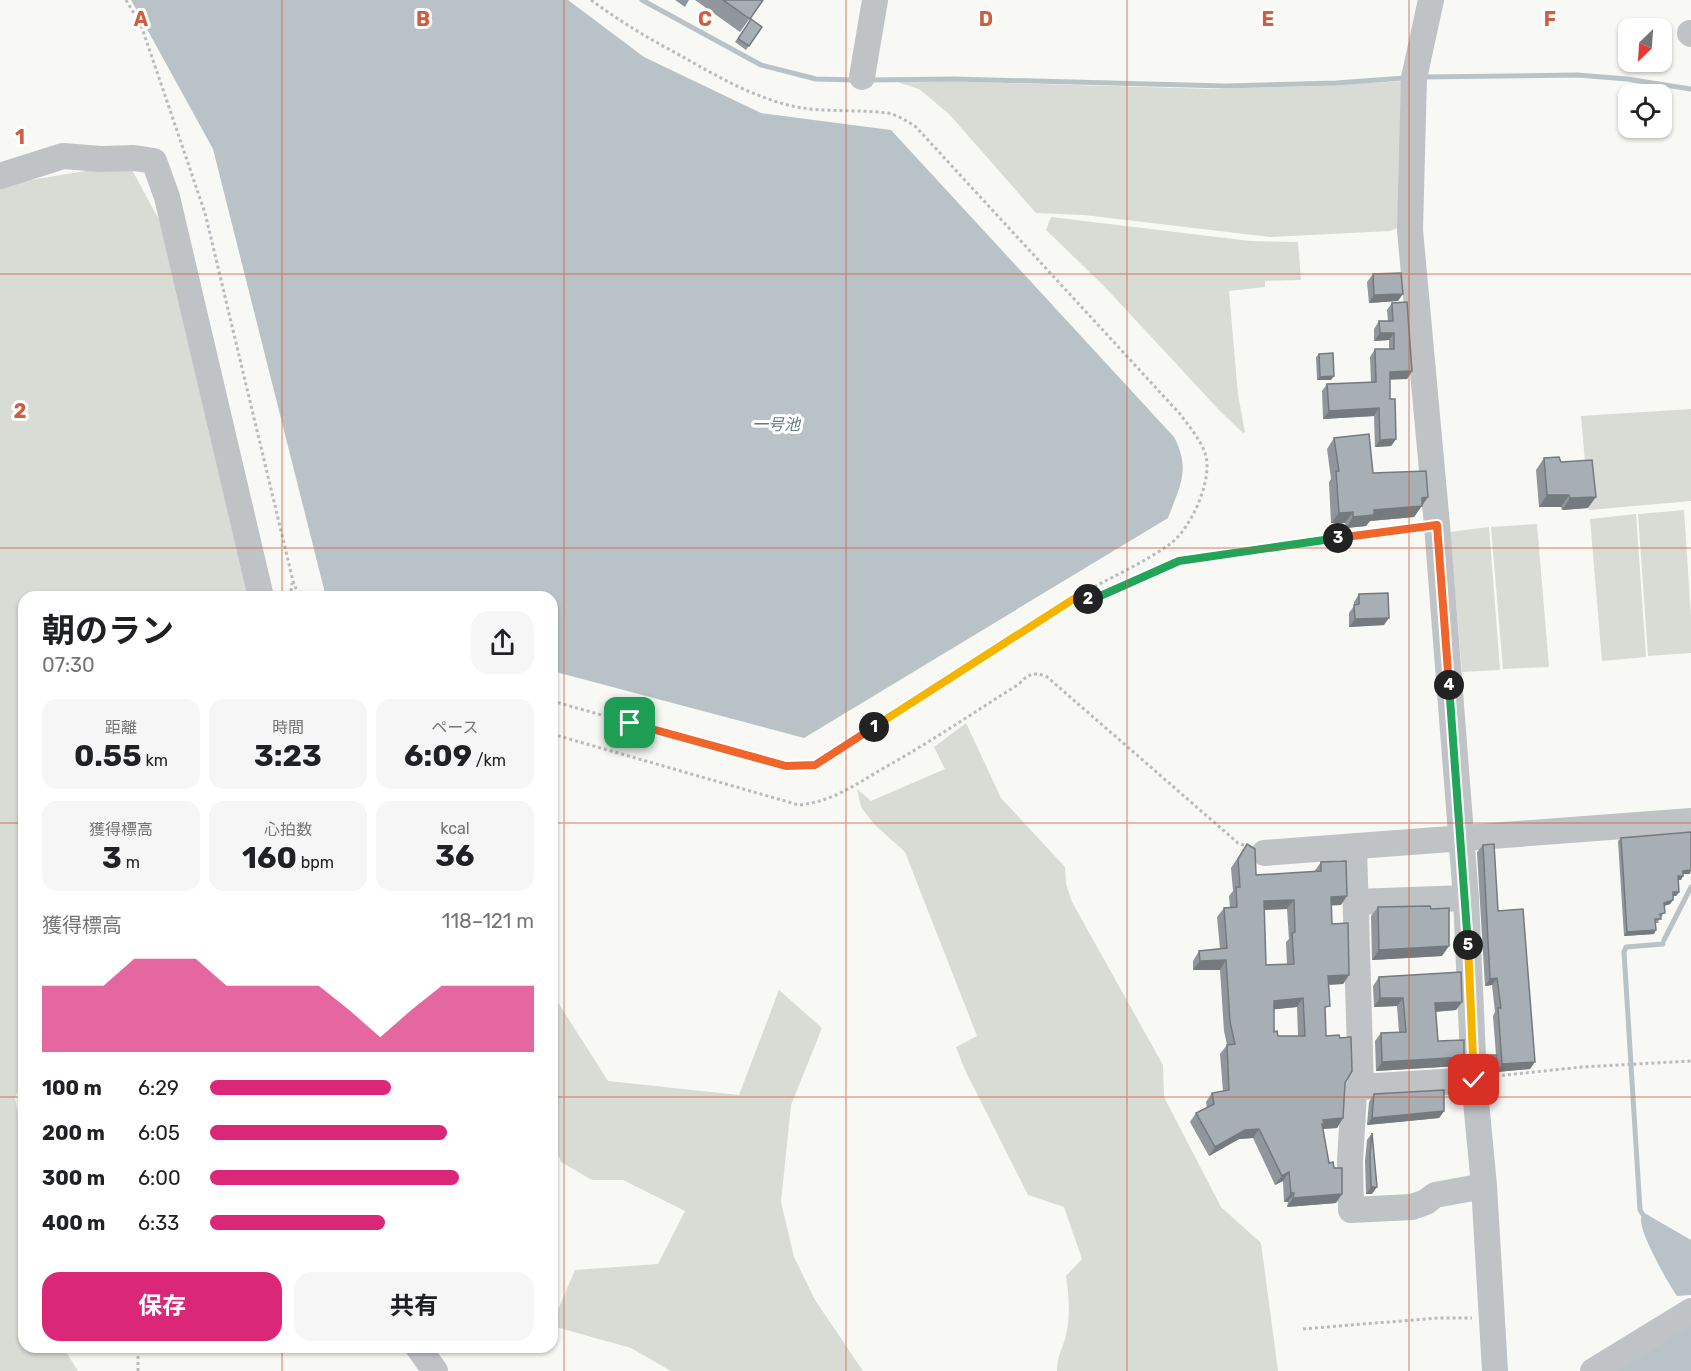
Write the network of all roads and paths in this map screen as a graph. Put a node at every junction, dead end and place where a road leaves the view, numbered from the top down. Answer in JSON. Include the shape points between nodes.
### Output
{"nodes":[{"id":1,"x":126,"y":0,"type":"edge"},
{"id":2,"x":591,"y":0,"type":"edge"},
{"id":3,"x":875,"y":0,"type":"edge"},
{"id":4,"x":1431,"y":0,"type":"edge"},
{"id":5,"x":862,"y":77,"type":"dead end"},
{"id":6,"x":0,"y":176,"type":"edge"},
{"id":7,"x":1437,"y":525,"type":"junction"},
{"id":8,"x":293,"y":581,"type":"junction"},
{"id":9,"x":260,"y":591,"type":"edge"},
{"id":10,"x":291,"y":591,"type":"edge"},
{"id":11,"x":297,"y":591,"type":"edge"},
{"id":12,"x":1086,"y":591,"type":"junction"},
{"id":13,"x":558,"y":704,"type":"edge"},
{"id":14,"x":558,"y":737,"type":"edge"},
{"id":15,"x":1691,"y":821,"type":"edge"},
{"id":16,"x":1460,"y":839,"type":"junction"},
{"id":17,"x":1354,"y":847,"type":"junction"},
{"id":18,"x":1264,"y":853,"type":"joint"},
{"id":19,"x":1466,"y":898,"type":"junction"},
{"id":20,"x":1356,"y":902,"type":"junction"},
{"id":21,"x":1691,"y":1061,"type":"edge"},
{"id":22,"x":1474,"y":1080,"type":"junction"},
{"id":23,"x":1361,"y":1087,"type":"junction"},
{"id":24,"x":1484,"y":1186,"type":"junction"},
{"id":25,"x":1691,"y":1311,"type":"edge"},
{"id":26,"x":1491,"y":1316,"type":"junction"},
{"id":27,"x":1303,"y":1329,"type":"dead end"},
{"id":28,"x":138,"y":1353,"type":"edge"},
{"id":29,"x":422,"y":1353,"type":"edge"},
{"id":30,"x":138,"y":1371,"type":"edge"},
{"id":31,"x":435,"y":1371,"type":"edge"},
{"id":32,"x":1494,"y":1371,"type":"edge"},
{"id":33,"x":1593,"y":1371,"type":"edge"}],
"edges":[{"from":1,"to":8,"type":"path","via":[[141,25],[205,213]]},
{"from":2,"to":12,"type":"path","via":[[618,21],[692,63],[766,99],[821,110],[889,113],[916,127],[1180,414],[1205,454],[1207,468],[1194,515],[1172,543]]},
{"from":3,"to":5,"type":"street"},
{"from":4,"to":7,"type":"street","via":[[1414,78],[1410,230]]},
{"from":6,"to":9,"type":"street","via":[[63,156],[154,161],[167,197]]},
{"from":7,"to":12,"type":"path","via":[[1179,561],[1089,601]]},
{"from":7,"to":16,"type":"street"},
{"from":8,"to":10,"type":"path"},
{"from":8,"to":11,"type":"path"},
{"from":12,"to":13,"type":"path","via":[[815,765],[786,766]]},
{"from":14,"to":18,"type":"path","via":[[799,805],[817,803],[920,748],[1036,673],[1046,676],[1238,843]]},
{"from":15,"to":16,"type":"street"},
{"from":16,"to":17,"type":"street"},
{"from":16,"to":19,"type":"street"},
{"from":17,"to":18,"type":"street"},
{"from":17,"to":20,"type":"street"},
{"from":19,"to":20,"type":"street"},
{"from":19,"to":22,"type":"street"},
{"from":20,"to":23,"type":"street"},
{"from":21,"to":22,"type":"path","via":[[1582,1067]]},
{"from":22,"to":23,"type":"street"},
{"from":22,"to":24,"type":"street"},
{"from":23,"to":24,"type":"street","via":[[1354,1093],[1351,1210],[1412,1207],[1435,1195]]},
{"from":24,"to":26,"type":"street"},
{"from":25,"to":33,"type":"street"},
{"from":26,"to":27,"type":"path"},
{"from":26,"to":32,"type":"street"},
{"from":28,"to":30,"type":"path"},
{"from":29,"to":31,"type":"street"}]}
